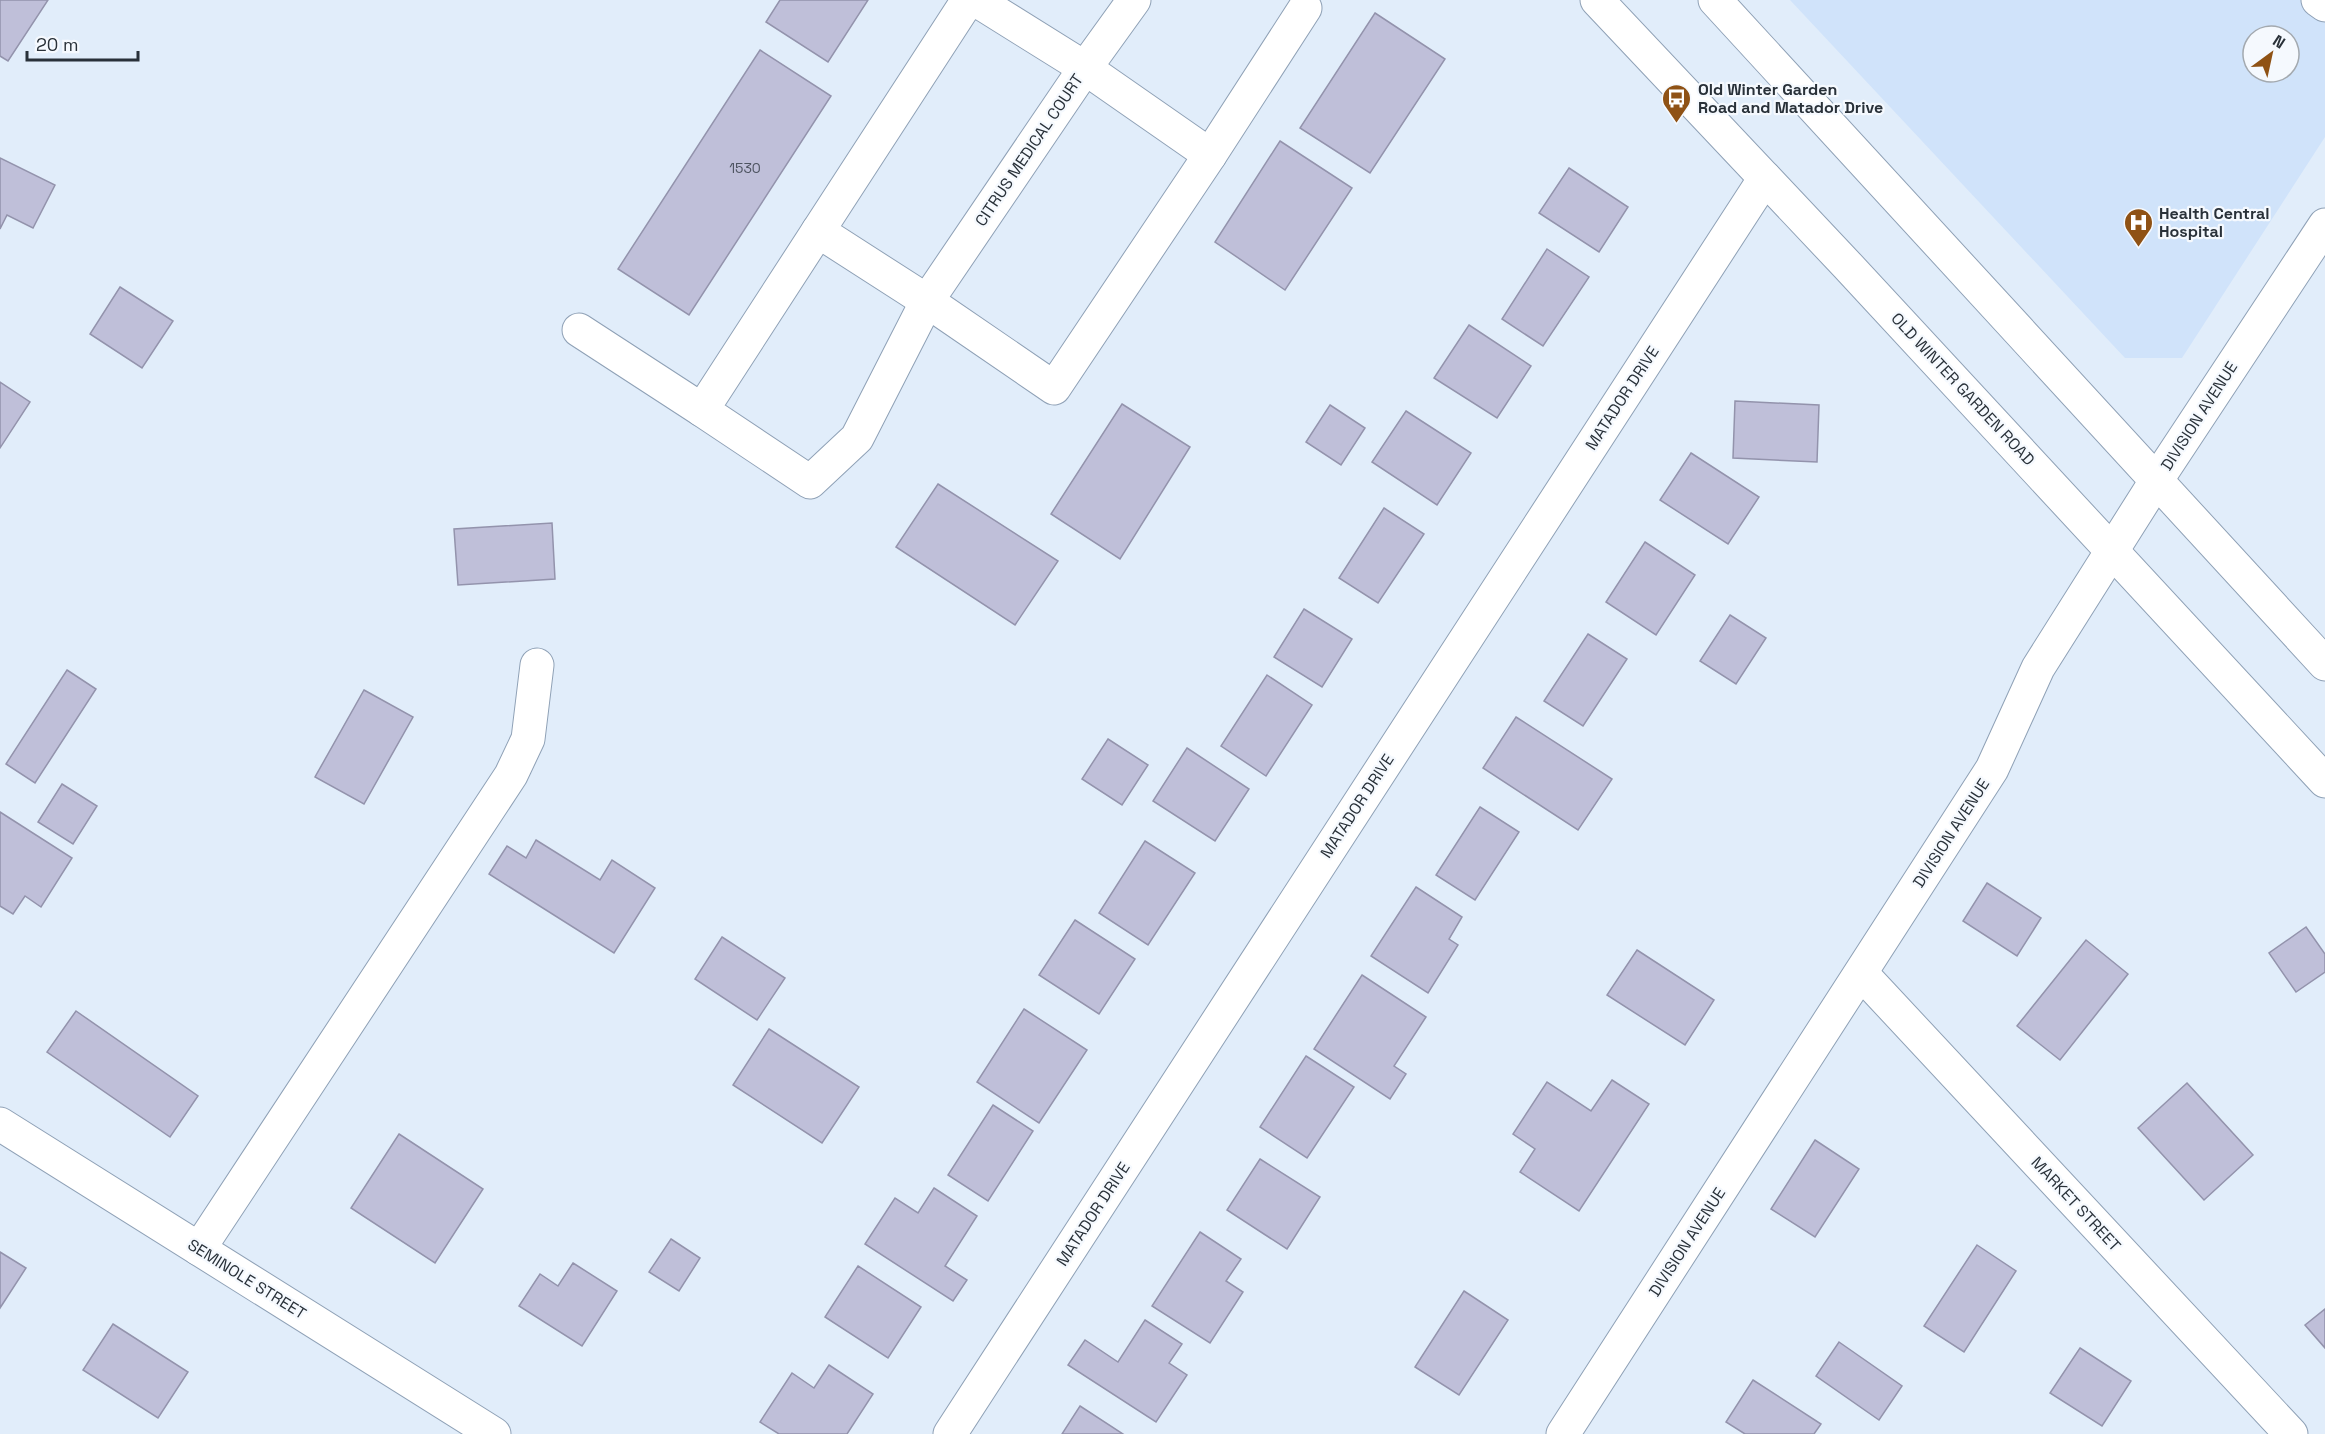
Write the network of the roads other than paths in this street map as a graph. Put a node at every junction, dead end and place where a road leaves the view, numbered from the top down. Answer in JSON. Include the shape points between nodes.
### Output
{"nodes":[{"id":1,"x":968,"y":0,"type":"edge"},
{"id":2,"x":976,"y":0,"type":"edge"},
{"id":3,"x":1134,"y":0,"type":"edge"},
{"id":4,"x":1597,"y":0,"type":"edge"},
{"id":5,"x":1715,"y":0,"type":"edge"},
{"id":6,"x":2318,"y":0,"type":"edge"},
{"id":7,"x":2325,"y":5,"type":"edge"},
{"id":8,"x":1305,"y":8,"type":"dead end"},
{"id":9,"x":1085,"y":68,"type":"junction"},
{"id":10,"x":1210,"y":155,"type":"junction"},
{"id":11,"x":1765,"y":178,"type":"junction"},
{"id":12,"x":2325,"y":225,"type":"edge"},
{"id":13,"x":818,"y":231,"type":"junction"},
{"id":14,"x":927,"y":301,"type":"junction"},
{"id":15,"x":579,"y":330,"type":"dead end"},
{"id":16,"x":702,"y":410,"type":"junction"},
{"id":17,"x":2156,"y":481,"type":"junction"},
{"id":18,"x":2113,"y":550,"type":"junction"},
{"id":19,"x":2325,"y":664,"type":"edge"},
{"id":20,"x":537,"y":665,"type":"dead end"},
{"id":21,"x":2325,"y":781,"type":"edge"},
{"id":22,"x":1861,"y":973,"type":"junction"},
{"id":23,"x":0,"y":1124,"type":"edge"},
{"id":24,"x":199,"y":1249,"type":"junction"},
{"id":25,"x":494,"y":1434,"type":"edge"},
{"id":26,"x":950,"y":1434,"type":"edge"},
{"id":27,"x":1563,"y":1434,"type":"edge"},
{"id":28,"x":2291,"y":1434,"type":"edge"}],
"edges":[{"from":1,"to":13,"type":"street"},
{"from":2,"to":9,"type":"street"},
{"from":3,"to":9,"type":"street","name":"CITRUS MEDICAL COURT"},
{"from":4,"to":11,"type":"street","name":"OLD WINTER GARDEN ROAD"},
{"from":5,"to":17,"type":"street"},
{"from":6,"to":7,"type":"street"},
{"from":8,"to":10,"type":"street"},
{"from":9,"to":10,"type":"street"},
{"from":9,"to":14,"type":"street","name":"CITRUS MEDICAL COURT"},
{"from":10,"to":14,"type":"street","via":[[1054,388]]},
{"from":11,"to":18,"type":"street","name":"OLD WINTER GARDEN ROAD"},
{"from":11,"to":26,"type":"street","name":"MATADOR DRIVE"},
{"from":12,"to":17,"type":"street","name":"DIVISION AVENUE"},
{"from":13,"to":14,"type":"street"},
{"from":13,"to":16,"type":"street"},
{"from":14,"to":16,"type":"street","name":"CITRUS MEDICAL COURT","via":[[857,438],[810,482]]},
{"from":15,"to":16,"type":"street"},
{"from":17,"to":18,"type":"street","name":"DIVISION AVENUE"},
{"from":17,"to":19,"type":"street"},
{"from":18,"to":21,"type":"street","name":"OLD WINTER GARDEN ROAD"},
{"from":18,"to":22,"type":"street","name":"DIVISION AVENUE","via":[[2038,668],[1992,769]]},
{"from":20,"to":24,"type":"street","via":[[528,739],[511,775]]},
{"from":22,"to":27,"type":"street","name":"DIVISION AVENUE"},
{"from":22,"to":28,"type":"street","name":"MARKET STREET"},
{"from":23,"to":24,"type":"street","name":"SEMINOLE STREET"},
{"from":24,"to":25,"type":"street","name":"SEMINOLE STREET"}]}
